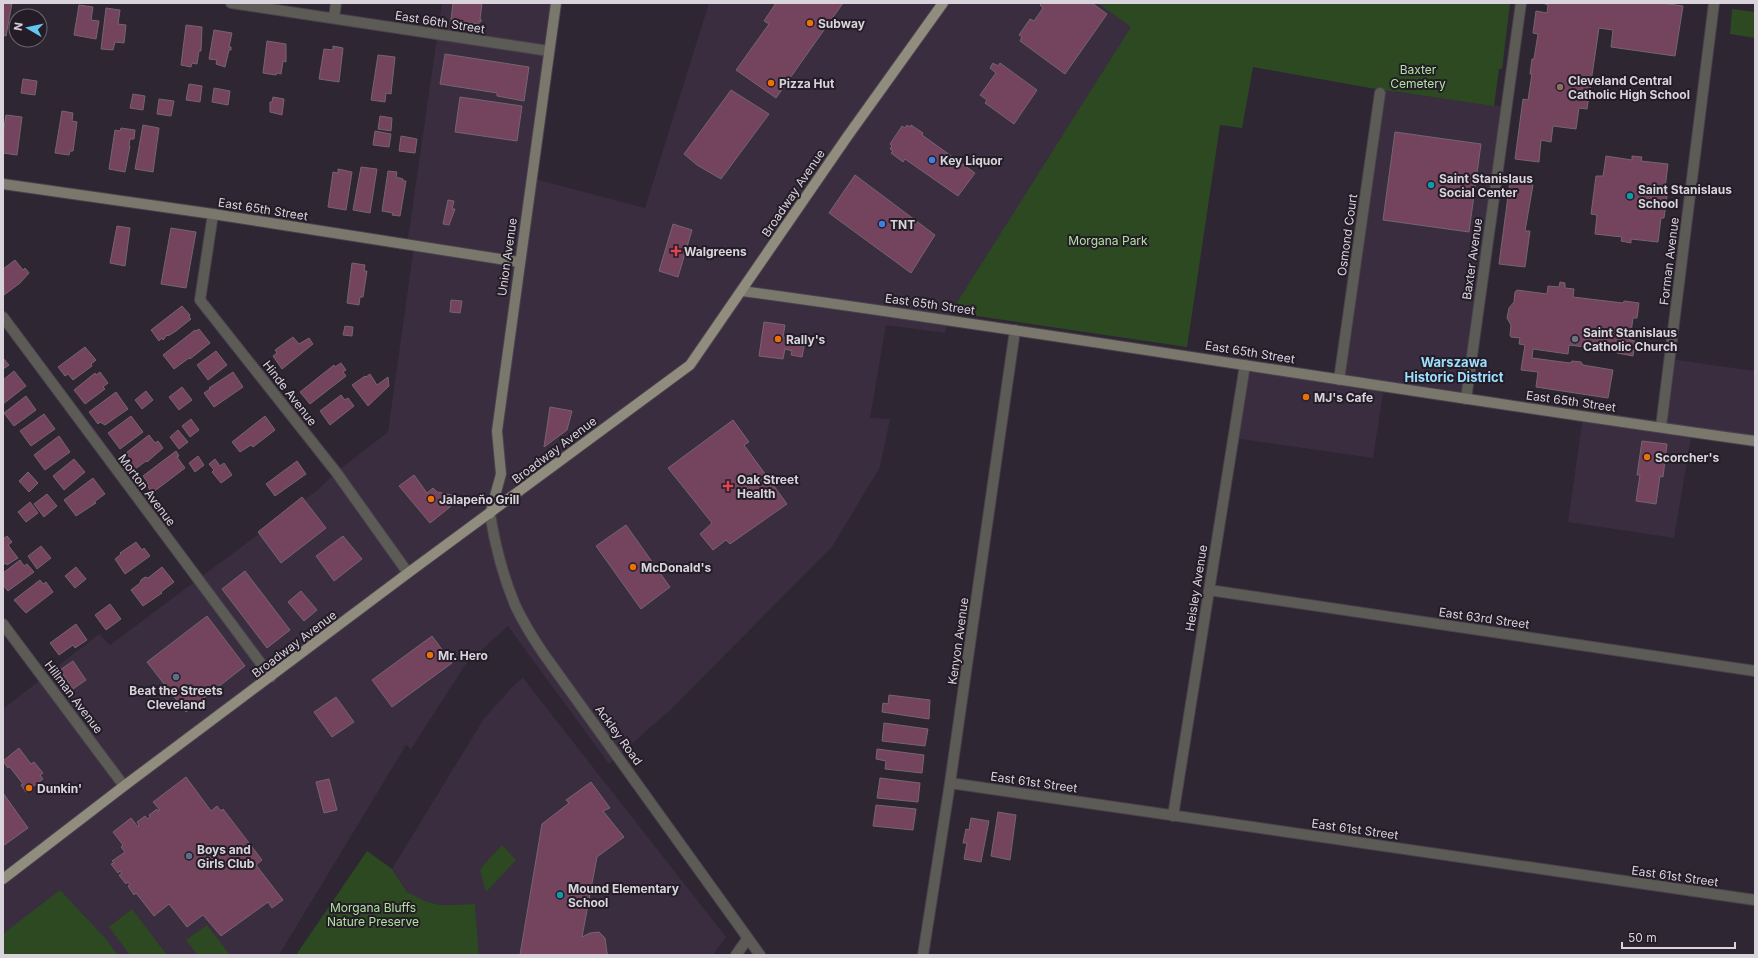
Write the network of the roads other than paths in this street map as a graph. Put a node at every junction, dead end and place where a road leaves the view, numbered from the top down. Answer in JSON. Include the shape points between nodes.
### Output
{"nodes":[{"id":1,"x":232,"y":3,"type":"edge"},
{"id":2,"x":336,"y":3,"type":"edge"},
{"id":3,"x":556,"y":3,"type":"edge"},
{"id":4,"x":943,"y":3,"type":"edge"},
{"id":5,"x":1521,"y":3,"type":"edge"},
{"id":6,"x":1714,"y":3,"type":"edge"},
{"id":7,"x":334,"y":18,"type":"junction"},
{"id":8,"x":549,"y":51,"type":"junction"},
{"id":9,"x":1380,"y":93,"type":"dead end"},
{"id":10,"x":3,"y":184,"type":"edge"},
{"id":11,"x":214,"y":214,"type":"junction"},
{"id":12,"x":520,"y":262,"type":"junction"},
{"id":13,"x":742,"y":291,"type":"junction"},
{"id":14,"x":3,"y":317,"type":"edge"},
{"id":15,"x":1015,"y":330,"type":"junction"},
{"id":16,"x":1245,"y":364,"type":"junction"},
{"id":17,"x":1339,"y":380,"type":"junction"},
{"id":18,"x":1466,"y":399,"type":"junction"},
{"id":19,"x":1661,"y":427,"type":"junction"},
{"id":20,"x":1755,"y":441,"type":"edge"},
{"id":21,"x":490,"y":514,"type":"junction"},
{"id":22,"x":408,"y":573,"type":"junction"},
{"id":23,"x":1209,"y":590,"type":"junction"},
{"id":24,"x":3,"y":624,"type":"edge"},
{"id":25,"x":1755,"y":671,"type":"edge"},
{"id":26,"x":271,"y":677,"type":"junction"},
{"id":27,"x":950,"y":783,"type":"junction"},
{"id":28,"x":124,"y":786,"type":"junction"},
{"id":29,"x":1173,"y":816,"type":"junction"},
{"id":30,"x":3,"y":879,"type":"edge"},
{"id":31,"x":1755,"y":900,"type":"edge"},
{"id":32,"x":748,"y":938,"type":"junction"},
{"id":33,"x":736,"y":955,"type":"edge"},
{"id":34,"x":760,"y":955,"type":"edge"},
{"id":35,"x":923,"y":955,"type":"edge"}],
"edges":[{"from":1,"to":7,"type":"street","name":"East 66th Street"},
{"from":2,"to":7,"type":"street"},
{"from":3,"to":8,"type":"street","name":"Union Avenue"},
{"from":4,"to":13,"type":"main road","name":"Broadway Avenue","via":[[847,137]]},
{"from":5,"to":18,"type":"street","name":"Baxter Avenue"},
{"from":6,"to":19,"type":"street","name":"Forman Avenue"},
{"from":7,"to":8,"type":"street","name":"East 66th Street"},
{"from":8,"to":12,"type":"street","name":"Union Avenue"},
{"from":9,"to":17,"type":"street","name":"Osmond Court"},
{"from":10,"to":11,"type":"street","name":"East 65th Street"},
{"from":11,"to":12,"type":"street","name":"East 65th Street"},
{"from":11,"to":22,"type":"street","name":"Hinde Avenue","via":[[200,300],[336,472]]},
{"from":12,"to":21,"type":"street","name":"Union Avenue","via":[[496,431],[501,474]]},
{"from":13,"to":15,"type":"street","name":"East 65th Street"},
{"from":13,"to":21,"type":"main road","name":"Broadway Avenue","via":[[690,366]]},
{"from":14,"to":26,"type":"street","name":"Morton Avenue"},
{"from":15,"to":16,"type":"street","name":"East 65th Street"},
{"from":15,"to":27,"type":"street","name":"Kenyon Avenue"},
{"from":16,"to":17,"type":"street","name":"East 65th Street"},
{"from":16,"to":23,"type":"street","name":"Heisley Avenue"},
{"from":17,"to":18,"type":"street","name":"East 65th Street"},
{"from":18,"to":19,"type":"street","name":"East 65th Street"},
{"from":19,"to":20,"type":"street","name":"East 65th Street"},
{"from":21,"to":22,"type":"main road","name":"Broadway Avenue"},
{"from":21,"to":32,"type":"street","name":"Ackley Road","via":[[495,546],[515,606],[528,630]]},
{"from":22,"to":26,"type":"main road","name":"Broadway Avenue"},
{"from":23,"to":25,"type":"street","name":"East 63rd Street"},
{"from":23,"to":29,"type":"street","name":"Heisley Avenue"},
{"from":24,"to":28,"type":"street","name":"Hillman Avenue"},
{"from":26,"to":28,"type":"main road","name":"Broadway Avenue"},
{"from":27,"to":29,"type":"street","name":"East 61st Street"},
{"from":27,"to":35,"type":"street","name":"Kenyon Avenue"},
{"from":28,"to":30,"type":"main road","name":"Broadway Avenue"},
{"from":29,"to":31,"type":"street","name":"East 61st Street"},
{"from":32,"to":33,"type":"street"},
{"from":32,"to":34,"type":"street","name":"Ackley Road"}]}
